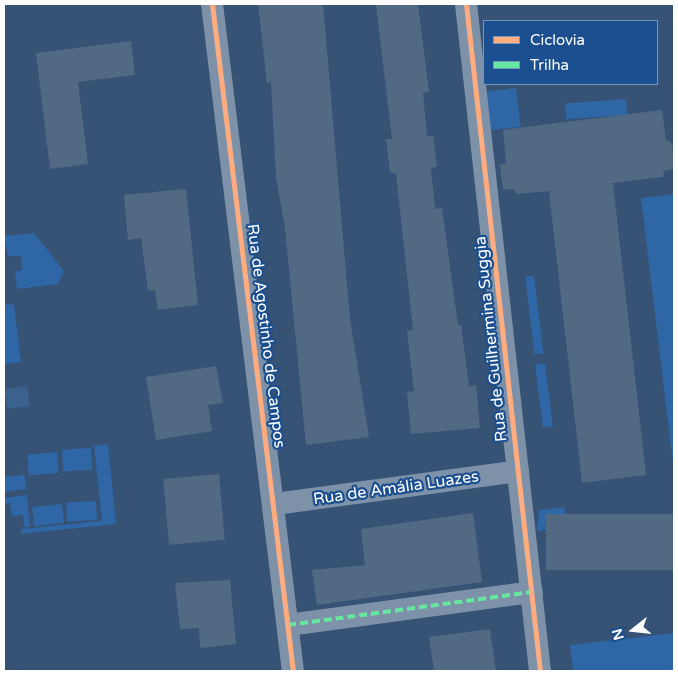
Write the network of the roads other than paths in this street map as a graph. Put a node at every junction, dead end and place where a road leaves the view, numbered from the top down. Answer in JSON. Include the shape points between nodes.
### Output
{"nodes":[{"id":1,"x":212,"y":4,"type":"edge"},
{"id":2,"x":466,"y":4,"type":"edge"},
{"id":3,"x":518,"y":471,"type":"junction"},
{"id":4,"x":275,"y":504,"type":"junction"},
{"id":5,"x":532,"y":592,"type":"junction"},
{"id":6,"x":288,"y":625,"type":"junction"},
{"id":7,"x":293,"y":671,"type":"edge"},
{"id":8,"x":540,"y":671,"type":"edge"}],
"edges":[{"from":1,"to":4,"type":"street","name":"Rua de Agostinho de Campos"},
{"from":2,"to":3,"type":"street","name":"Rua de Guilhermina Suggia"},
{"from":3,"to":4,"type":"street","name":"Rua de Amália Luazes"},
{"from":3,"to":5,"type":"street","name":"Rua de Guilhermina Suggia"},
{"from":4,"to":6,"type":"street","name":"Rua de Agostinho de Campos"},
{"from":5,"to":6,"type":"street"},
{"from":5,"to":8,"type":"street","name":"Rua de Guilhermina Suggia"},
{"from":6,"to":7,"type":"street","name":"Rua de Agostinho de Campos"}]}
